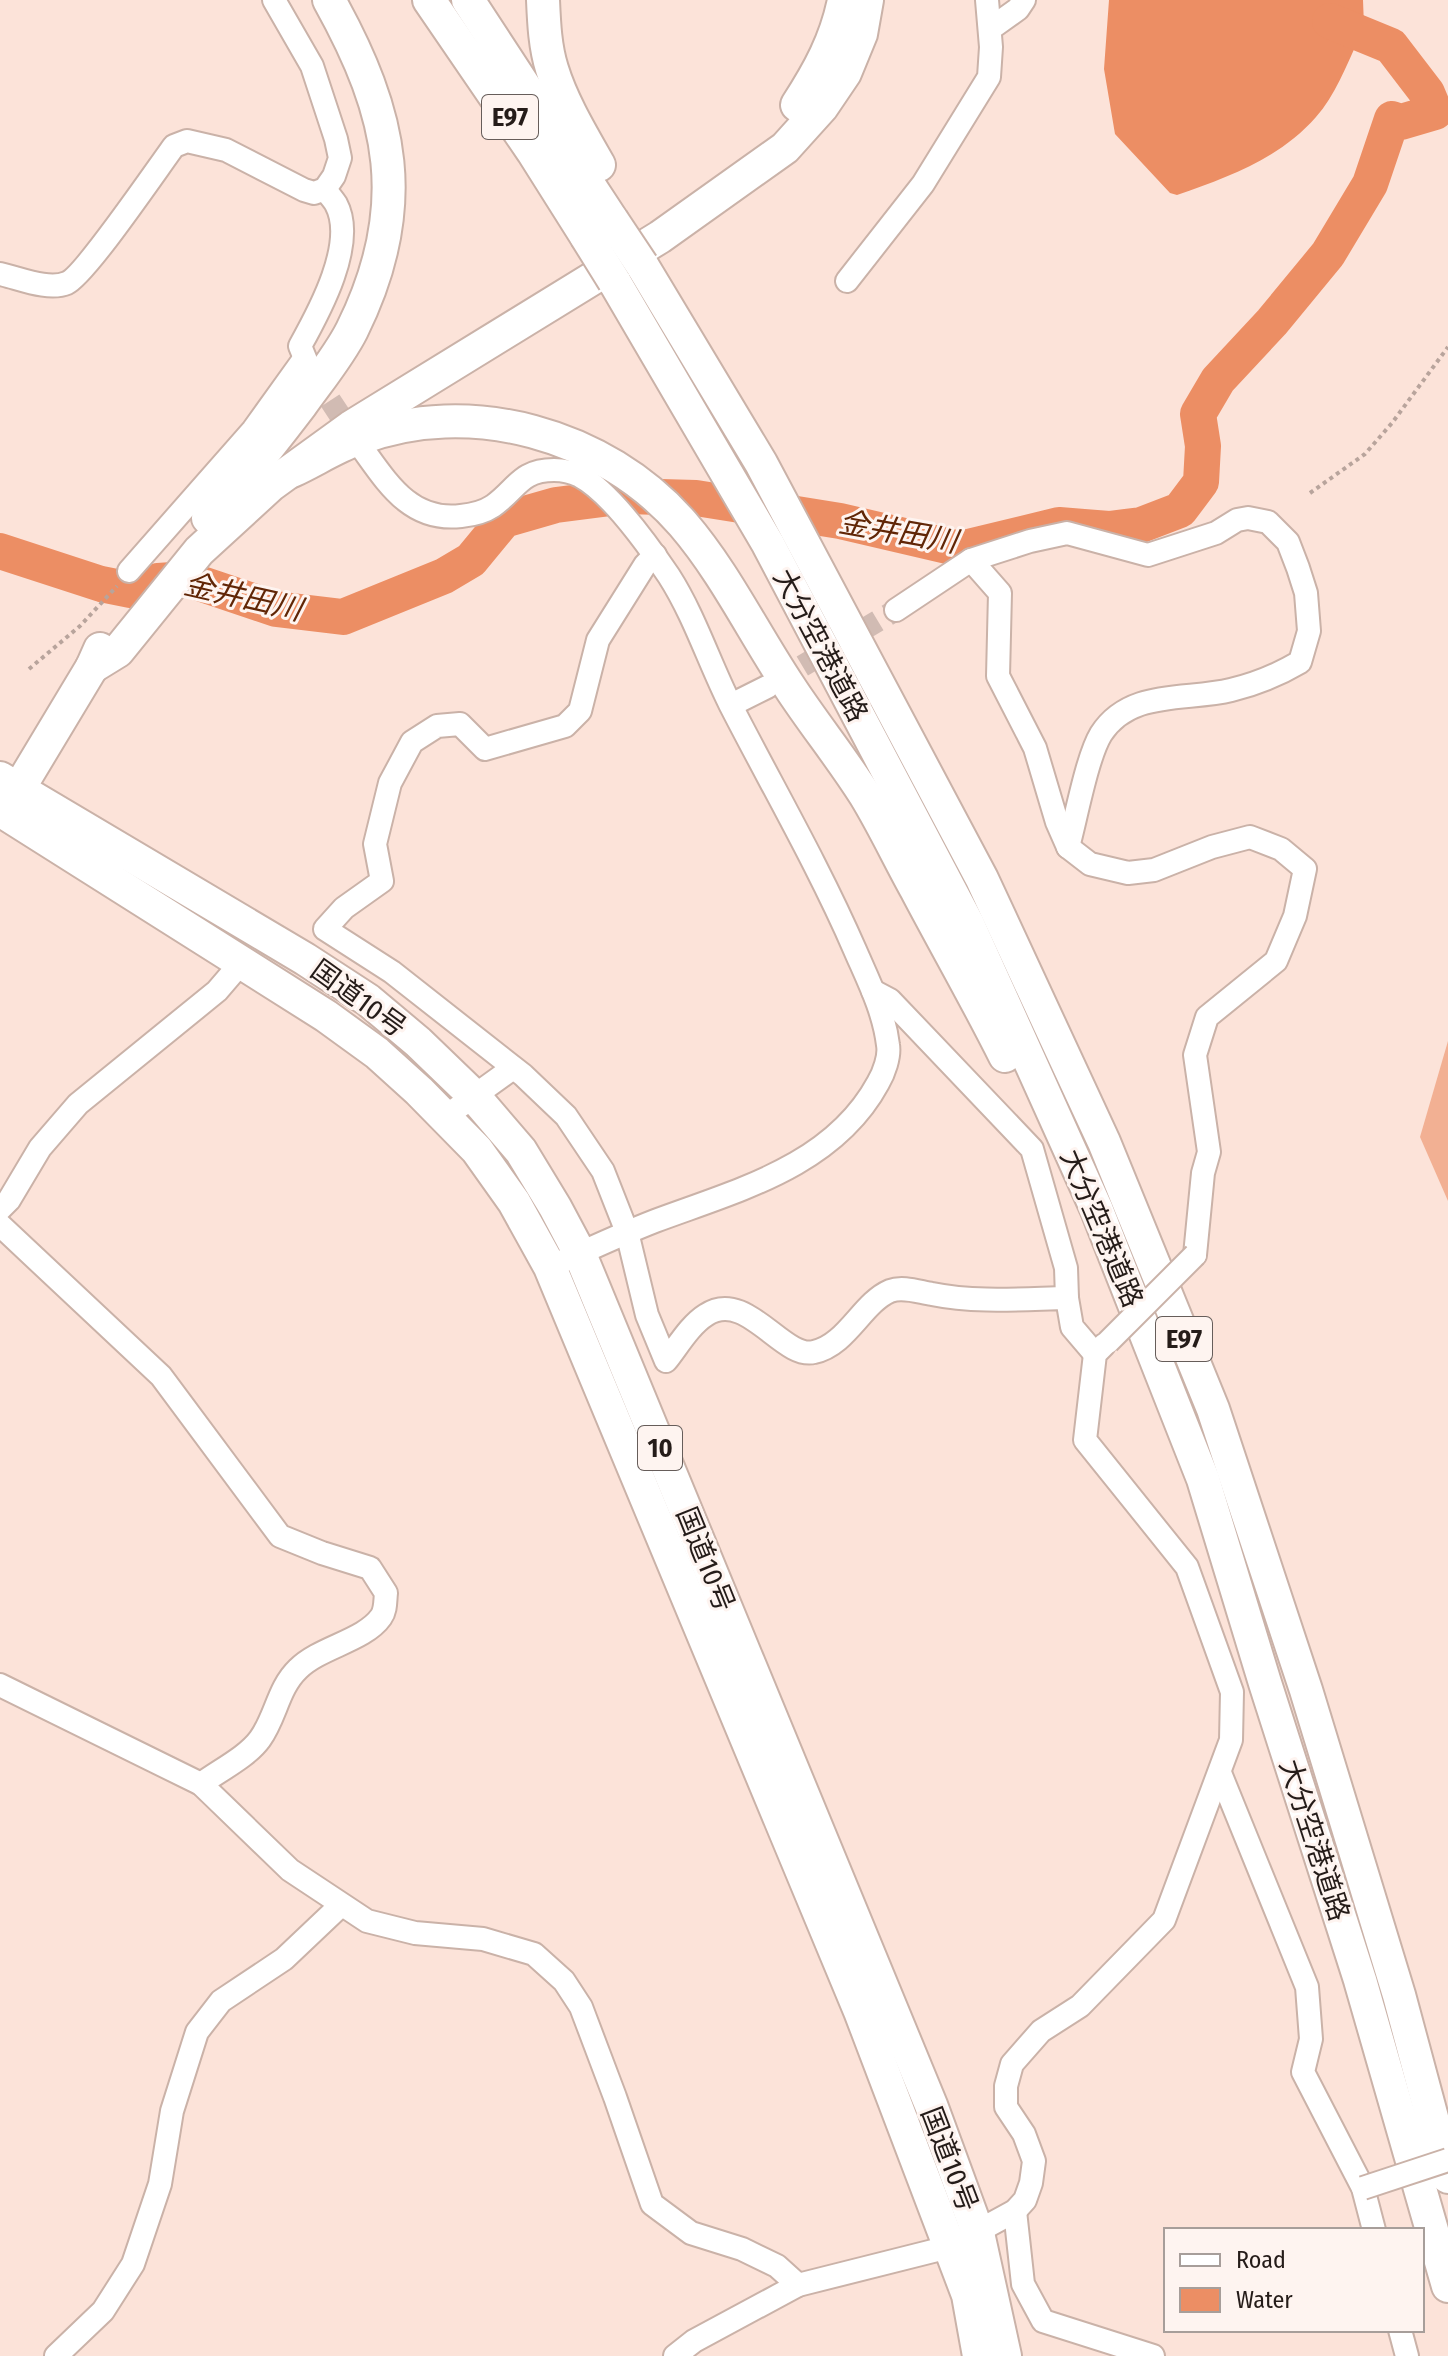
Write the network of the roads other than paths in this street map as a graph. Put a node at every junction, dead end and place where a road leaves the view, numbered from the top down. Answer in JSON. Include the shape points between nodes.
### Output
{"nodes":[{"id":1,"x":274,"y":0,"type":"edge"},
{"id":2,"x":329,"y":0,"type":"edge"},
{"id":3,"x":429,"y":0,"type":"edge"},
{"id":4,"x":468,"y":0,"type":"edge"},
{"id":5,"x":543,"y":0,"type":"edge"},
{"id":6,"x":844,"y":0,"type":"edge"},
{"id":7,"x":867,"y":0,"type":"edge"},
{"id":8,"x":987,"y":0,"type":"edge"},
{"id":9,"x":1024,"y":0,"type":"edge"},
{"id":10,"x":990,"y":29,"type":"junction"},
{"id":11,"x":325,"y":189,"type":"junction"},
{"id":12,"x":608,"y":222,"type":"junction"},
{"id":13,"x":636,"y":267,"type":"junction"},
{"id":14,"x":0,"y":274,"type":"edge"},
{"id":15,"x":847,"y":281,"type":"dead end"},
{"id":16,"x":362,"y":448,"type":"tunnel mouth"},
{"id":17,"x":292,"y":471,"type":"junction"},
{"id":18,"x":217,"y":508,"type":"junction"},
{"id":19,"x":187,"y":553,"type":"junction"},
{"id":20,"x":655,"y":555,"type":"junction"},
{"id":21,"x":971,"y":560,"type":"junction"},
{"id":22,"x":129,"y":571,"type":"dead end"},
{"id":23,"x":896,"y":610,"type":"tunnel mouth"},
{"id":24,"x":92,"y":667,"type":"junction"},
{"id":25,"x":767,"y":687,"type":"tunnel mouth"},
{"id":26,"x":731,"y":705,"type":"junction"},
{"id":27,"x":5,"y":802,"type":"edge"},
{"id":28,"x":1068,"y":847,"type":"junction"},
{"id":29,"x":241,"y":963,"type":"junction"},
{"id":30,"x":873,"y":991,"type":"junction"},
{"id":31,"x":513,"y":1068,"type":"junction"},
{"id":32,"x":473,"y":1095,"type":"junction"},
{"id":33,"x":445,"y":1117,"type":"junction"},
{"id":34,"x":0,"y":1209,"type":"edge"},
{"id":35,"x":0,"y":1225,"type":"edge"},
{"id":36,"x":627,"y":1232,"type":"junction"},
{"id":37,"x":580,"y":1254,"type":"junction"},
{"id":38,"x":550,"y":1267,"type":"junction"},
{"id":39,"x":1067,"y":1298,"type":"junction"},
{"id":40,"x":1102,"y":1348,"type":"junction"},
{"id":41,"x":1203,"y":1479,"type":"junction"},
{"id":42,"x":0,"y":1685,"type":"edge"},
{"id":43,"x":1220,"y":1773,"type":"junction"},
{"id":44,"x":201,"y":1784,"type":"junction"},
{"id":45,"x":341,"y":1905,"type":"junction"},
{"id":46,"x":1448,"y":2160,"type":"edge"},
{"id":47,"x":1448,"y":2177,"type":"edge"},
{"id":48,"x":1363,"y":2188,"type":"junction"},
{"id":49,"x":1015,"y":2211,"type":"junction"},
{"id":50,"x":1373,"y":2228,"type":"edge"},
{"id":51,"x":978,"y":2233,"type":"junction"},
{"id":52,"x":949,"y":2247,"type":"junction"},
{"id":53,"x":798,"y":2285,"type":"junction"},
{"id":54,"x":1448,"y":2286,"type":"edge"},
{"id":55,"x":1401,"y":2332,"type":"edge"},
{"id":56,"x":56,"y":2356,"type":"edge"},
{"id":57,"x":675,"y":2356,"type":"edge"},
{"id":58,"x":979,"y":2356,"type":"edge"},
{"id":59,"x":1005,"y":2356,"type":"edge"},
{"id":60,"x":1153,"y":2356,"type":"edge"},
{"id":61,"x":1407,"y":2356,"type":"edge"}],
"edges":[{"from":1,"to":11,"type":"street","via":[[312,66],[336,139],[340,158]]},
{"from":2,"to":18,"type":"highway","via":[[378,108],[390,204],[381,254],[352,332]]},
{"from":3,"to":12,"type":"highway","number":"E97","via":[[533,152]]},
{"from":4,"to":12,"type":"highway","number":"E97"},
{"from":5,"to":12,"type":"highway","via":[[552,69],[579,129]]},
{"from":6,"to":18,"type":"highway","via":[[821,69],[796,107],[758,145],[296,446]]},
{"from":7,"to":17,"type":"highway","via":[[861,34],[845,73],[785,148],[660,237],[351,427]]},
{"from":8,"to":10,"type":"street"},
{"from":9,"to":10,"type":"street"},
{"from":10,"to":15,"type":"street","via":[[989,77],[923,184]]},
{"from":11,"to":14,"type":"street","via":[[304,190],[226,150],[187,141],[174,146],[68,283],[52,286]]},
{"from":11,"to":22,"type":"street","via":[[337,206],[340,241],[329,288],[300,346],[307,364]]},
{"from":12,"to":13,"type":"highway","number":"E97","bridge":true},
{"from":13,"to":41,"type":"highway","name":"大分空港道路","number":"E97","via":[[722,462],[968,924],[1096,1208]]},
{"from":13,"to":47,"type":"highway","name":"大分空港道路","number":"E97","via":[[761,463],[806,546],[982,879],[1104,1142],[1213,1409],[1306,1690]]},
{"from":16,"to":20,"type":"street","via":[[413,507],[446,518],[489,508],[529,474],[568,471],[594,485]]},
{"from":17,"to":19,"type":"highway"},
{"from":17,"to":41,"type":"highway","via":[[357,439],[431,422],[476,420],[522,429],[607,460],[682,522],[865,795],[1043,1130]]},
{"from":18,"to":19,"type":"highway"},
{"from":19,"to":24,"type":"highway","via":[[118,651]]},
{"from":19,"to":24,"type":"highway","via":[[116,605]]},
{"from":20,"to":26,"type":"street"},
{"from":20,"to":31,"type":"street","via":[[598,640],[580,711],[565,726],[485,749],[460,724],[437,726],[412,742],[390,783],[375,844],[382,881],[325,929],[392,972]]},
{"from":21,"to":23,"type":"street"},
{"from":21,"to":28,"type":"street","via":[[1000,593],[998,676],[1035,748]]},
{"from":21,"to":28,"type":"street","via":[[1067,533],[1148,555],[1248,518],[1268,522],[1288,542],[1298,568],[1309,631],[1300,662],[1274,678],[1229,691],[1135,704],[1118,714],[1094,751]]},
{"from":24,"to":27,"type":"highway"},
{"from":25,"to":26,"type":"street"},
{"from":26,"to":30,"type":"street","via":[[837,908]]},
{"from":27,"to":29,"type":"highway","name":"国道10号","number":"10"},
{"from":27,"to":32,"type":"highway","name":"国道10号","number":"10","via":[[305,959],[368,1000]]},
{"from":28,"to":40,"type":"street","bridge":true,"via":[[1090,864],[1128,873],[1154,870],[1250,837],[1281,849],[1305,869],[1295,916],[1276,961],[1207,1017],[1195,1055],[1209,1152],[1195,1255]]},
{"from":29,"to":33,"type":"highway","name":"国道10号","number":"10","via":[[377,1053]]},
{"from":29,"to":34,"type":"street","via":[[217,991],[78,1104],[40,1148]]},
{"from":30,"to":36,"type":"street","via":[[889,1049],[864,1109],[840,1133],[775,1175]]},
{"from":30,"to":39,"type":"street","via":[[890,1000],[1032,1149],[1066,1268]]},
{"from":31,"to":32,"type":"street"},
{"from":31,"to":36,"type":"street","via":[[566,1116],[603,1171]]},
{"from":32,"to":33,"type":"street"},
{"from":32,"to":37,"type":"highway","name":"国道10号","number":"10","via":[[521,1151]]},
{"from":33,"to":38,"type":"highway","name":"国道10号","number":"10","via":[[477,1150]]},
{"from":35,"to":44,"type":"street","via":[[161,1376],[280,1536],[370,1568],[386,1593],[383,1615],[298,1669],[258,1742]]},
{"from":36,"to":37,"type":"street"},
{"from":36,"to":39,"type":"street","via":[[647,1315],[666,1361],[703,1316],[717,1309],[758,1321],[803,1353],[829,1345],[889,1291],[953,1299]]},
{"from":37,"to":38,"type":"street"},
{"from":37,"to":51,"type":"highway","name":"国道10号","number":"10","via":[[931,2105]]},
{"from":38,"to":52,"type":"highway","name":"国道10号","number":"10","via":[[860,2011]]},
{"from":39,"to":40,"type":"street","via":[[1072,1327]]},
{"from":40,"to":43,"type":"street","via":[[1085,1440],[1187,1567],[1232,1692],[1231,1740]]},
{"from":41,"to":54,"type":"highway","name":"大分空港道路","number":"E97","via":[[1360,1980]]},
{"from":42,"to":44,"type":"street"},
{"from":43,"to":48,"type":"street","via":[[1307,1987],[1311,2039],[1303,2072]]},
{"from":43,"to":49,"type":"street","via":[[1164,1920],[1080,2006],[1041,2031],[1012,2064],[1006,2107],[1034,2161],[1028,2191]]},
{"from":44,"to":45,"type":"street","via":[[290,1870]]},
{"from":45,"to":53,"type":"street","via":[[367,1921],[415,1933],[483,1939],[534,1954],[564,1981],[581,2007],[652,2204],[691,2233],[765,2260]]},
{"from":45,"to":56,"type":"street","via":[[284,1959],[221,2001],[197,2032],[172,2111],[160,2184],[133,2264],[103,2311]]},
{"from":46,"to":48,"type":"street","bridge":true},
{"from":48,"to":50,"type":"street"},
{"from":49,"to":51,"type":"street"},
{"from":49,"to":60,"type":"street","via":[[1023,2284],[1043,2321]]},
{"from":51,"to":52,"type":"street"},
{"from":51,"to":59,"type":"highway","name":"国道10号","number":"10"},
{"from":52,"to":53,"type":"street"},
{"from":52,"to":58,"type":"highway","name":"国道10号","number":"10","via":[[968,2295]]},
{"from":53,"to":57,"type":"street"},
{"from":55,"to":61,"type":"street"}]}
